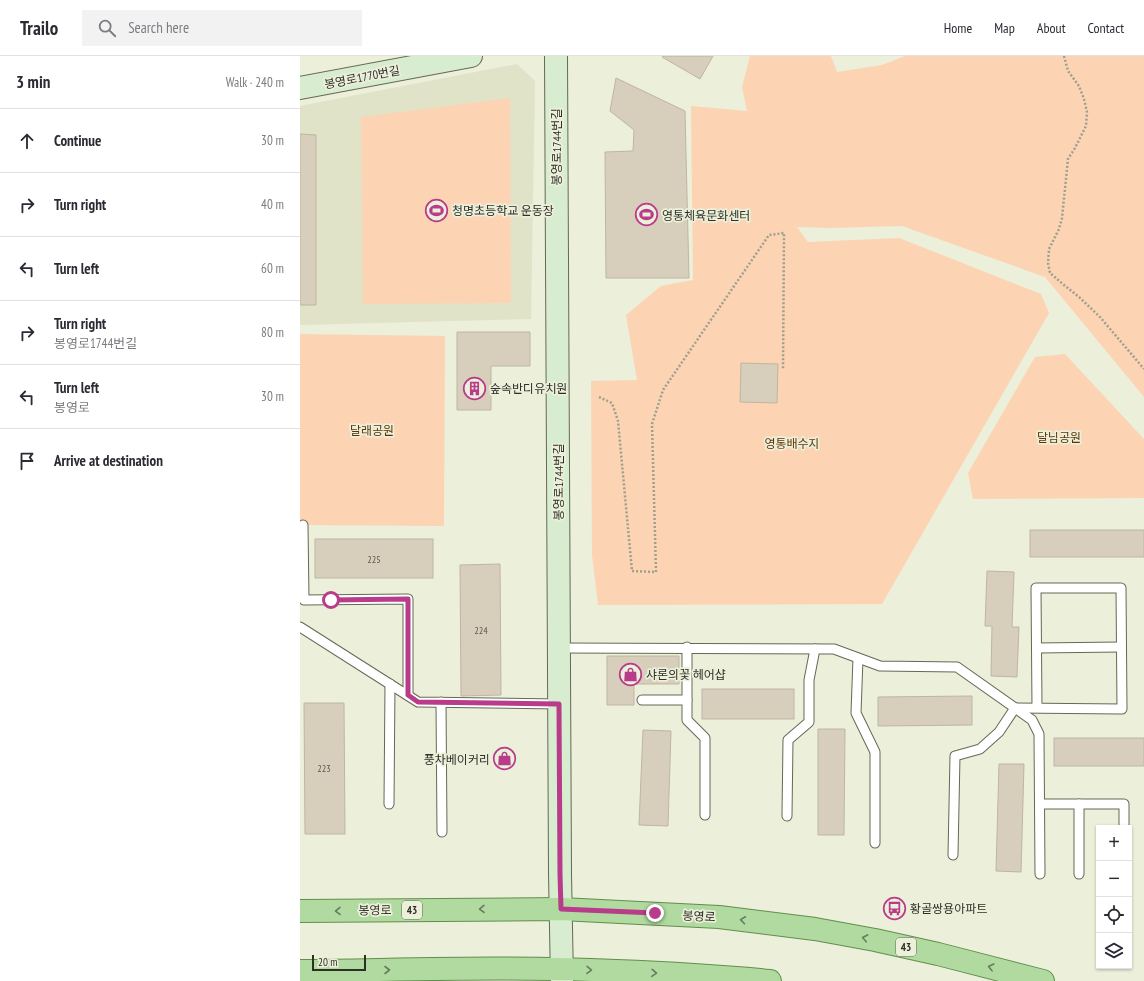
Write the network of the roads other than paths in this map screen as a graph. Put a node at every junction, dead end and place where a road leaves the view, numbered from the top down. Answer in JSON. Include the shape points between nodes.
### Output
{"nodes":[{"id":1,"x":471,"y":56,"type":"edge"},
{"id":2,"x":556,"y":56,"type":"edge"},
{"id":3,"x":300,"y":88,"type":"edge"},
{"id":4,"x":303,"y":525,"type":"dead end"},
{"id":5,"x":300,"y":627,"type":"edge"},
{"id":6,"x":687,"y":647,"type":"junction"},
{"id":7,"x":1121,"y":647,"type":"junction"},
{"id":8,"x":559,"y":648,"type":"junction"},
{"id":9,"x":1037,"y":648,"type":"junction"},
{"id":10,"x":815,"y":649,"type":"junction"},
{"id":11,"x":858,"y":658,"type":"junction"},
{"id":12,"x":390,"y":684,"type":"junction"},
{"id":13,"x":408,"y":695,"type":"junction"},
{"id":14,"x":642,"y":700,"type":"dead end"},
{"id":15,"x":687,"y":700,"type":"junction"},
{"id":16,"x":441,"y":702,"type":"junction"},
{"id":17,"x":559,"y":704,"type":"junction"},
{"id":18,"x":1015,"y":708,"type":"junction"},
{"id":19,"x":1037,"y":708,"type":"junction"},
{"id":20,"x":389,"y":804,"type":"dead end"},
{"id":21,"x":1040,"y":804,"type":"junction"},
{"id":22,"x":1079,"y":804,"type":"junction"},
{"id":23,"x":705,"y":815,"type":"dead end"},
{"id":24,"x":787,"y":816,"type":"dead end"},
{"id":25,"x":1124,"y":825,"type":"edge"},
{"id":26,"x":442,"y":832,"type":"dead end"},
{"id":27,"x":874,"y":843,"type":"dead end"},
{"id":28,"x":953,"y":855,"type":"dead end"},
{"id":29,"x":1040,"y":874,"type":"dead end"},
{"id":30,"x":1079,"y":874,"type":"dead end"},
{"id":31,"x":561,"y":909,"type":"junction"},
{"id":32,"x":300,"y":911,"type":"edge"},
{"id":33,"x":300,"y":971,"type":"edge"},
{"id":34,"x":562,"y":975,"type":"edge"},
{"id":35,"x":770,"y":981,"type":"edge"},
{"id":36,"x":1043,"y":981,"type":"edge"}],
"edges":[{"from":1,"to":3,"type":"street","name":"봉영로1770번길"},
{"from":2,"to":8,"type":"street","name":"봉영로1744번길"},
{"from":4,"to":13,"type":"lane","via":[[304,600],[408,599]]},
{"from":5,"to":12,"type":"lane"},
{"from":6,"to":8,"type":"lane"},
{"from":6,"to":10,"type":"lane"},
{"from":6,"to":15,"type":"lane"},
{"from":7,"to":9,"type":"lane"},
{"from":7,"to":9,"type":"lane","via":[[1121,588],[1036,588]]},
{"from":7,"to":19,"type":"lane","via":[[1122,709]]},
{"from":8,"to":17,"type":"street","name":"봉영로1744번길"},
{"from":9,"to":19,"type":"lane"},
{"from":10,"to":11,"type":"lane","via":[[834,649]]},
{"from":10,"to":24,"type":"lane","via":[[809,680],[810,722],[788,740]]},
{"from":11,"to":18,"type":"lane","via":[[880,666],[957,667]]},
{"from":11,"to":27,"type":"lane","via":[[856,714],[875,752]]},
{"from":12,"to":13,"type":"lane"},
{"from":12,"to":20,"type":"lane"},
{"from":13,"to":16,"type":"lane","via":[[418,702]]},
{"from":14,"to":15,"type":"lane"},
{"from":15,"to":23,"type":"lane","via":[[687,720],[706,738]]},
{"from":16,"to":17,"type":"lane"},
{"from":16,"to":26,"type":"lane"},
{"from":17,"to":31,"type":"street","name":"봉영로1744번길"},
{"from":18,"to":19,"type":"lane"},
{"from":18,"to":21,"type":"lane","via":[[1032,720],[1039,734]]},
{"from":18,"to":28,"type":"lane","via":[[999,732],[980,749],[955,756]]},
{"from":21,"to":22,"type":"lane"},
{"from":21,"to":29,"type":"lane"},
{"from":22,"to":25,"type":"lane","via":[[1124,804]]},
{"from":22,"to":30,"type":"lane"},
{"from":31,"to":32,"type":"main road","name":"봉영로","number":"43","one_way":true},
{"from":31,"to":34,"type":"street","name":"봉영로1744번길"},
{"from":36,"to":31,"type":"main road","name":"봉영로","number":"43","one_way":true,"via":[[938,954],[815,929],[719,917]]},
{"from":33,"to":34,"type":"main road","one_way":true},
{"from":34,"to":35,"type":"main road","one_way":true,"via":[[615,970]]}]}
